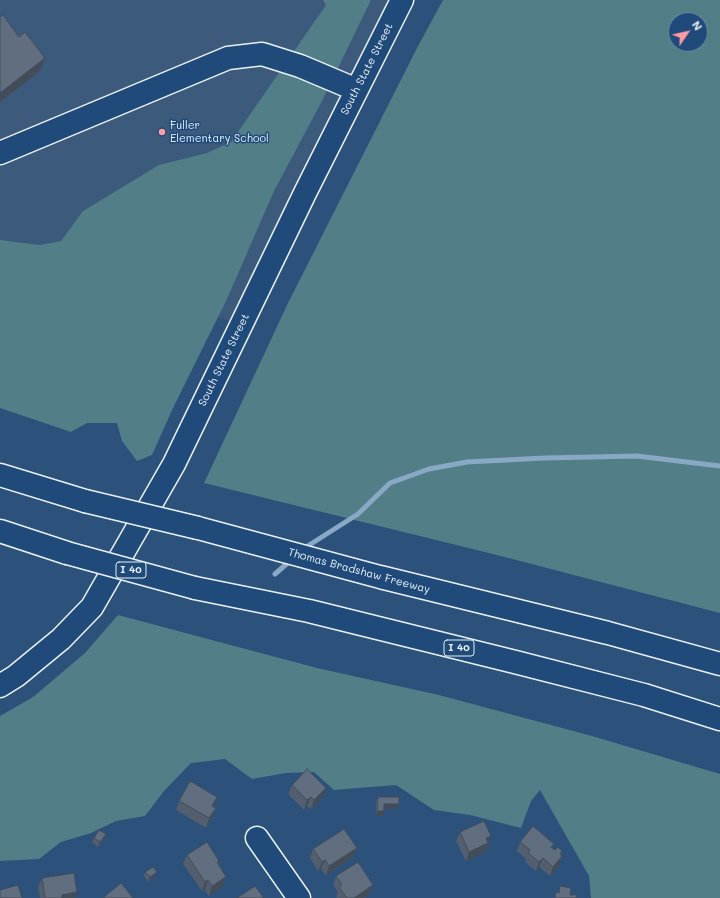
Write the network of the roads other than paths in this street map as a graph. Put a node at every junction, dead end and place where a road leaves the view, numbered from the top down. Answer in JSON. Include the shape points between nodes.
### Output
{"nodes":[{"id":1,"x":402,"y":0,"type":"edge"},
{"id":2,"x":357,"y":90,"type":"junction"},
{"id":3,"x":0,"y":153,"type":"edge"},
{"id":4,"x":0,"y":475,"type":"edge"},
{"id":5,"x":0,"y":531,"type":"edge"},
{"id":6,"x":720,"y":664,"type":"edge"},
{"id":7,"x":0,"y":686,"type":"edge"},
{"id":8,"x":720,"y":719,"type":"edge"},
{"id":9,"x":257,"y":838,"type":"dead end"},
{"id":10,"x":298,"y":898,"type":"edge"}],
"edges":[{"from":1,"to":2,"type":"main road","name":"South State Street"},
{"from":2,"to":3,"type":"main road","via":[[300,66],[262,54],[228,58]]},
{"from":2,"to":7,"type":"main road","name":"South State Street","via":[[174,464],[92,606],[61,639]]},
{"from":4,"to":6,"type":"main road","name":"Thomas Bradshaw Freeway","bridge":true,"via":[[85,502],[198,528]]},
{"from":5,"to":8,"type":"main road","number":"I 40","bridge":true,"via":[[67,553],[195,588],[309,611],[530,666],[644,695]]},
{"from":9,"to":10,"type":"main road"}]}
